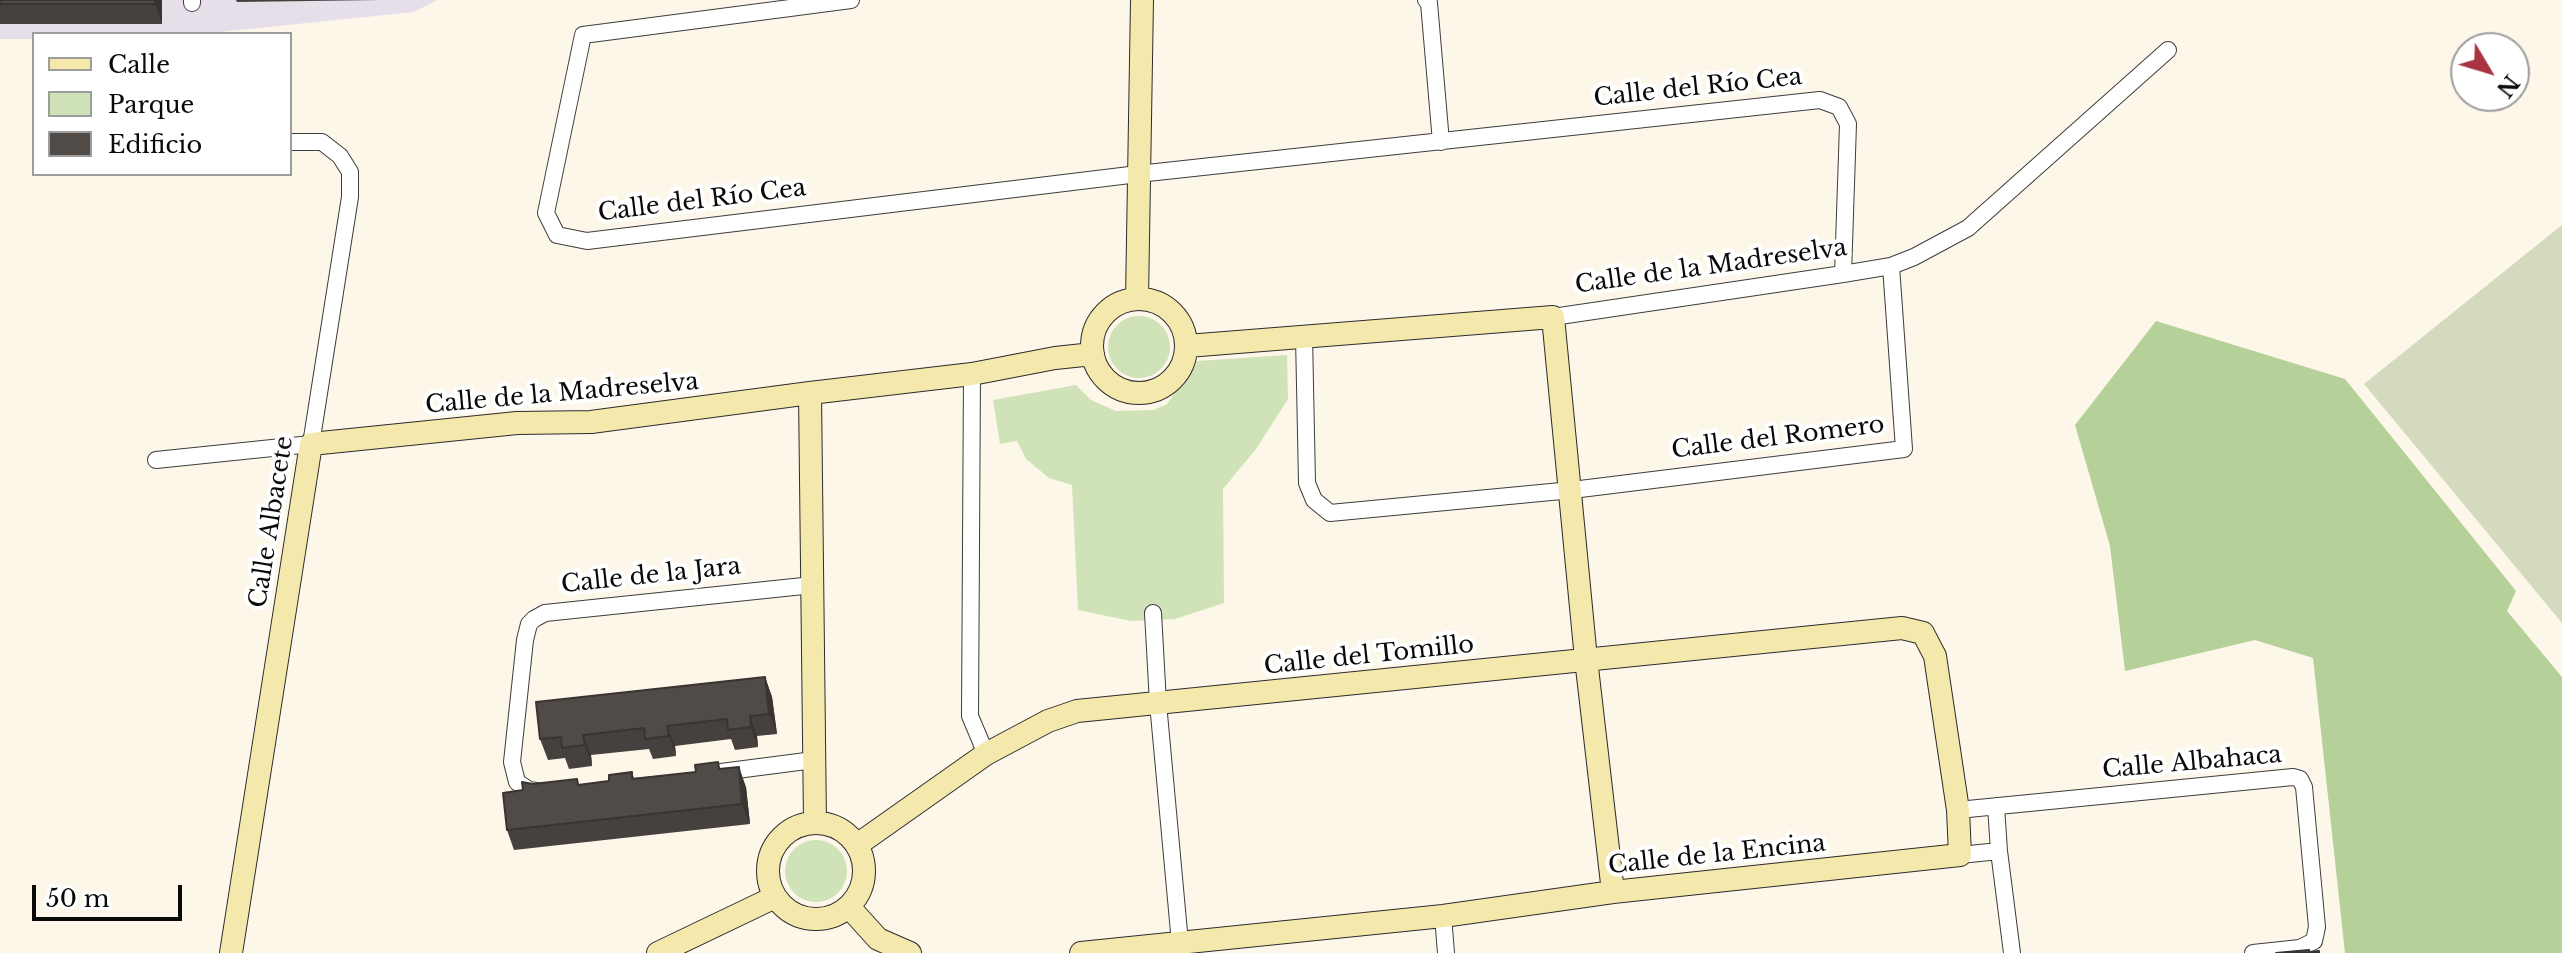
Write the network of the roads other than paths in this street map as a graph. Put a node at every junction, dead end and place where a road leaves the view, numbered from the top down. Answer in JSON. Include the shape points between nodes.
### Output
{"nodes":[{"id":1,"x":851,"y":0,"type":"edge"},
{"id":2,"x":1142,"y":0,"type":"edge"},
{"id":3,"x":1426,"y":0,"type":"edge"},
{"id":4,"x":2168,"y":50,"type":"dead end"},
{"id":5,"x":292,"y":142,"type":"edge"},
{"id":6,"x":1441,"y":142,"type":"junction"},
{"id":7,"x":1138,"y":174,"type":"junction"},
{"id":8,"x":1891,"y":266,"type":"junction"},
{"id":9,"x":1843,"y":274,"type":"junction"},
{"id":10,"x":1137,"y":299,"type":"junction"},
{"id":11,"x":1553,"y":317,"type":"junction"},
{"id":12,"x":1304,"y":336,"type":"junction"},
{"id":13,"x":1187,"y":346,"type":"junction"},
{"id":14,"x":1093,"y":354,"type":"junction"},
{"id":15,"x":972,"y":374,"type":"junction"},
{"id":16,"x":810,"y":393,"type":"junction"},
{"id":17,"x":311,"y":444,"type":"junction"},
{"id":18,"x":156,"y":460,"type":"dead end"},
{"id":19,"x":1572,"y":490,"type":"junction"},
{"id":20,"x":813,"y":585,"type":"junction"},
{"id":21,"x":1153,"y":613,"type":"dead end"},
{"id":22,"x":1586,"y":659,"type":"junction"},
{"id":23,"x":1158,"y":703,"type":"junction"},
{"id":24,"x":986,"y":754,"type":"junction"},
{"id":25,"x":814,"y":760,"type":"junction"},
{"id":26,"x":708,"y":774,"type":"edge"},
{"id":27,"x":555,"y":791,"type":"edge"},
{"id":28,"x":1996,"y":806,"type":"junction"},
{"id":29,"x":1958,"y":810,"type":"junction"},
{"id":30,"x":815,"y":823,"type":"junction"},
{"id":31,"x":857,"y":845,"type":"junction"},
{"id":32,"x":1999,"y":851,"type":"junction"},
{"id":33,"x":1960,"y":855,"type":"junction"},
{"id":34,"x":1613,"y":892,"type":"junction"},
{"id":35,"x":775,"y":897,"type":"junction"},
{"id":36,"x":849,"y":907,"type":"junction"},
{"id":37,"x":1443,"y":916,"type":"junction"},
{"id":38,"x":1180,"y":943,"type":"junction"},
{"id":39,"x":669,"y":951,"type":"edge"},
{"id":40,"x":231,"y":953,"type":"edge"},
{"id":41,"x":910,"y":953,"type":"edge"},
{"id":42,"x":1081,"y":953,"type":"edge"},
{"id":43,"x":1446,"y":953,"type":"edge"},
{"id":44,"x":2012,"y":953,"type":"edge"},
{"id":45,"x":2253,"y":953,"type":"edge"}],
"edges":[{"from":1,"to":7,"type":"street","name":"Calle del Río Cea","via":[[583,35],[546,213],[557,235],[587,241]]},
{"from":2,"to":7,"type":"street"},
{"from":3,"to":6,"type":"street"},
{"from":4,"to":8,"type":"street","name":"Calle de la Madreselva","via":[[1968,228]]},
{"from":5,"to":17,"type":"street","name":"Calle Albacete","via":[[322,142],[350,172]]},
{"from":6,"to":7,"type":"street","name":"Calle del Río Cea"},
{"from":6,"to":9,"type":"street","name":"Calle del Río Cea","via":[[1820,100],[1839,107],[1848,124]]},
{"from":7,"to":10,"type":"street"},
{"from":8,"to":9,"type":"street","name":"Calle de la Madreselva"},
{"from":8,"to":19,"type":"street","name":"Calle del Romero","via":[[1904,449]]},
{"from":9,"to":11,"type":"street","name":"Calle de la Madreselva"},
{"from":10,"to":13,"type":"street","via":[[1166,307],[1177,317]]},
{"from":10,"to":14,"type":"street","via":[[1121,303],[1098,323]]},
{"from":11,"to":12,"type":"street","name":"Calle de la Madreselva"},
{"from":11,"to":19,"type":"street"},
{"from":12,"to":13,"type":"street","name":"Calle de la Madreselva"},
{"from":12,"to":19,"type":"street","name":"Calle del Romero","via":[[1307,483],[1314,500],[1330,513]]},
{"from":13,"to":14,"type":"street","via":[[1173,379],[1137,394],[1108,382]]},
{"from":14,"to":15,"type":"street","name":"Calle de la Madreselva"},
{"from":15,"to":16,"type":"street","name":"Calle de la Madreselva"},
{"from":15,"to":24,"type":"street","via":[[970,716]]},
{"from":16,"to":17,"type":"street","name":"Calle de la Madreselva","via":[[591,422],[517,423]]},
{"from":16,"to":20,"type":"street"},
{"from":17,"to":18,"type":"street","name":"Calle de la Madreselva"},
{"from":17,"to":40,"type":"street","name":"Calle Albacete"},
{"from":19,"to":22,"type":"street"},
{"from":20,"to":25,"type":"street"},
{"from":20,"to":27,"type":"street","name":"Calle de la Jara","via":[[545,613],[534,619],[525,640],[512,762],[517,782],[539,793]]},
{"from":21,"to":23,"type":"street"},
{"from":22,"to":23,"type":"street","name":"Calle del Tomillo"},
{"from":22,"to":29,"type":"street","name":"Calle del Tomillo","via":[[1902,628],[1923,633],[1935,656]]},
{"from":22,"to":34,"type":"street"},
{"from":23,"to":24,"type":"street","name":"Calle del Tomillo","via":[[1077,711]]},
{"from":23,"to":38,"type":"street"},
{"from":24,"to":31,"type":"street","name":"Calle del Tomillo"},
{"from":25,"to":26,"type":"street"},
{"from":25,"to":30,"type":"street"},
{"from":28,"to":29,"type":"street","name":"Calle Albahaca"},
{"from":28,"to":32,"type":"street"},
{"from":28,"to":45,"type":"street","name":"Calle Albahaca","via":[[2300,779],[2317,927],[2314,941],[2300,948]]},
{"from":29,"to":33,"type":"street"},
{"from":30,"to":31,"type":"street","via":[[831,825]]},
{"from":30,"to":35,"type":"street","via":[[801,825],[778,842],[768,869]]},
{"from":31,"to":36,"type":"street","via":[[865,871]]},
{"from":32,"to":33,"type":"street","name":"Calle de la Encina"},
{"from":32,"to":44,"type":"street"},
{"from":33,"to":34,"type":"street","name":"Calle de la Encina"},
{"from":34,"to":37,"type":"street","name":"Calle de la Encina"},
{"from":35,"to":36,"type":"street","via":[[809,919],[837,915]]},
{"from":35,"to":39,"type":"street"},
{"from":36,"to":41,"type":"street","via":[[878,939]]},
{"from":37,"to":38,"type":"street","name":"Calle de la Encina"},
{"from":37,"to":43,"type":"street"},
{"from":38,"to":42,"type":"street","name":"Calle de la Encina"}]}
